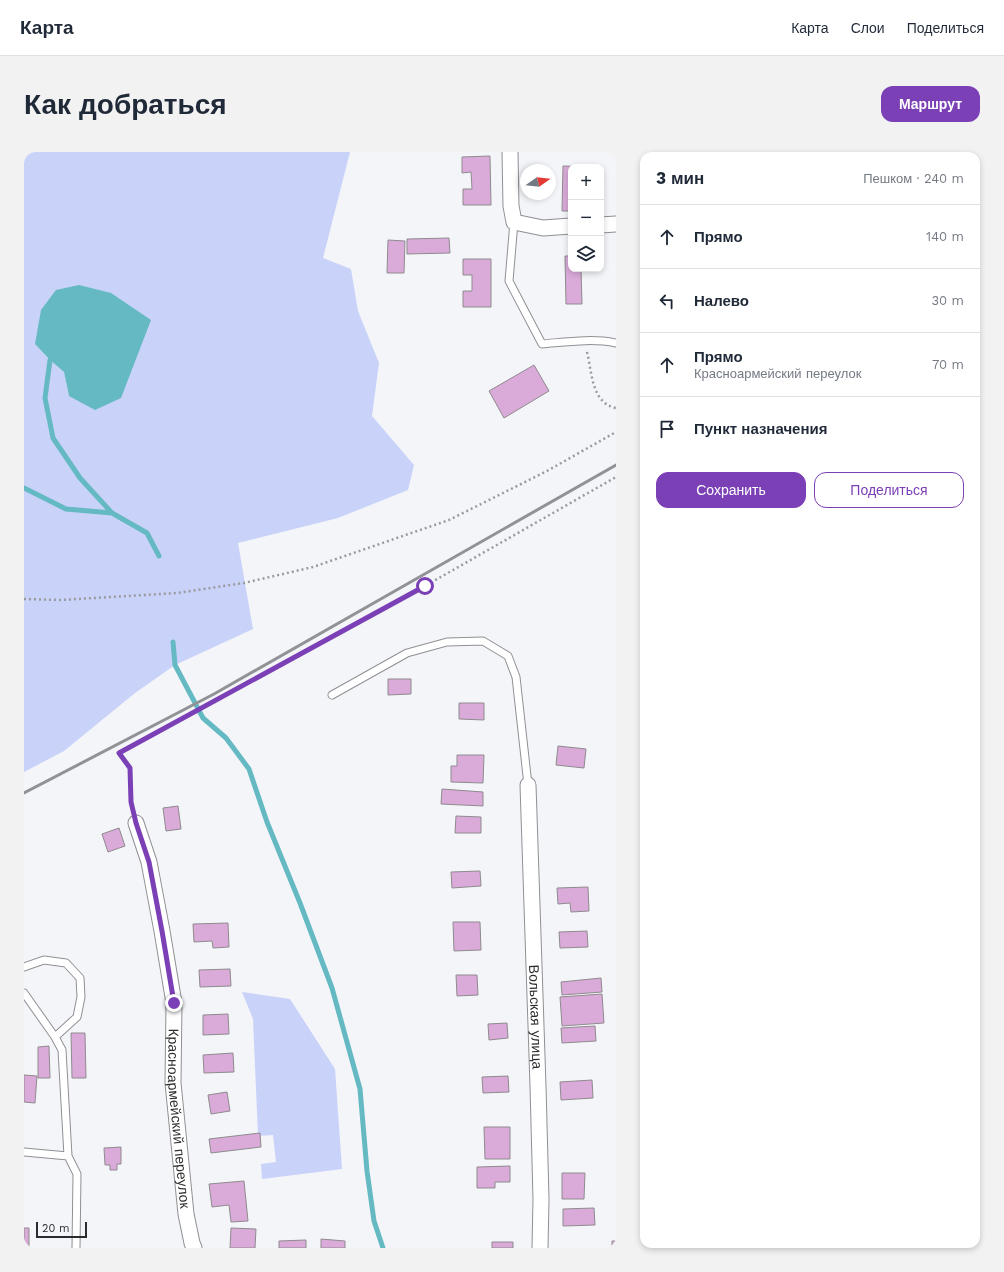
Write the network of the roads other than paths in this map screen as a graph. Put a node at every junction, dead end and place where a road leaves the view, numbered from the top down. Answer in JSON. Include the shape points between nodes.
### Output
{"nodes":[{"id":1,"x":510,"y":152,"type":"edge"},
{"id":2,"x":514,"y":222,"type":"junction"},
{"id":3,"x":604,"y":224,"type":"edge"},
{"id":4,"x":616,"y":224,"type":"edge"},
{"id":5,"x":568,"y":226,"type":"edge"},
{"id":6,"x":616,"y":343,"type":"edge"},
{"id":7,"x":332,"y":695,"type":"dead end"},
{"id":8,"x":528,"y":785,"type":"joint"},
{"id":9,"x":136,"y":823,"type":"road end"},
{"id":10,"x":24,"y":967,"type":"edge"},
{"id":11,"x":24,"y":993,"type":"edge"},
{"id":12,"x":55,"y":1037,"type":"junction"},
{"id":13,"x":24,"y":1152,"type":"edge"},
{"id":14,"x":68,"y":1156,"type":"junction"},
{"id":15,"x":76,"y":1248,"type":"edge"},
{"id":16,"x":194,"y":1248,"type":"edge"},
{"id":17,"x":540,"y":1248,"type":"edge"}],
"edges":[{"from":1,"to":2,"type":"street","via":[[511,206]]},
{"from":2,"to":5,"type":"street","via":[[543,228]]},
{"from":2,"to":6,"type":"lane","via":[[509,281],[542,344],[585,341]]},
{"from":3,"to":4,"type":"street"},
{"from":7,"to":8,"type":"lane","via":[[407,653],[447,642],[483,641],[508,656],[516,677]]},
{"from":8,"to":17,"type":"street","name":"Вольская улица","via":[[541,1199]]},
{"from":9,"to":16,"type":"street","name":"Красноармейский переулок","via":[[149,862],[174,1003],[173,1083],[186,1214]]},
{"from":10,"to":12,"type":"lane","via":[[44,960],[66,963],[80,978],[81,997],[77,1017]]},
{"from":11,"to":12,"type":"lane"},
{"from":12,"to":14,"type":"lane","via":[[62,1050]]},
{"from":13,"to":14,"type":"lane"},
{"from":14,"to":15,"type":"lane","via":[[77,1174]]}]}
